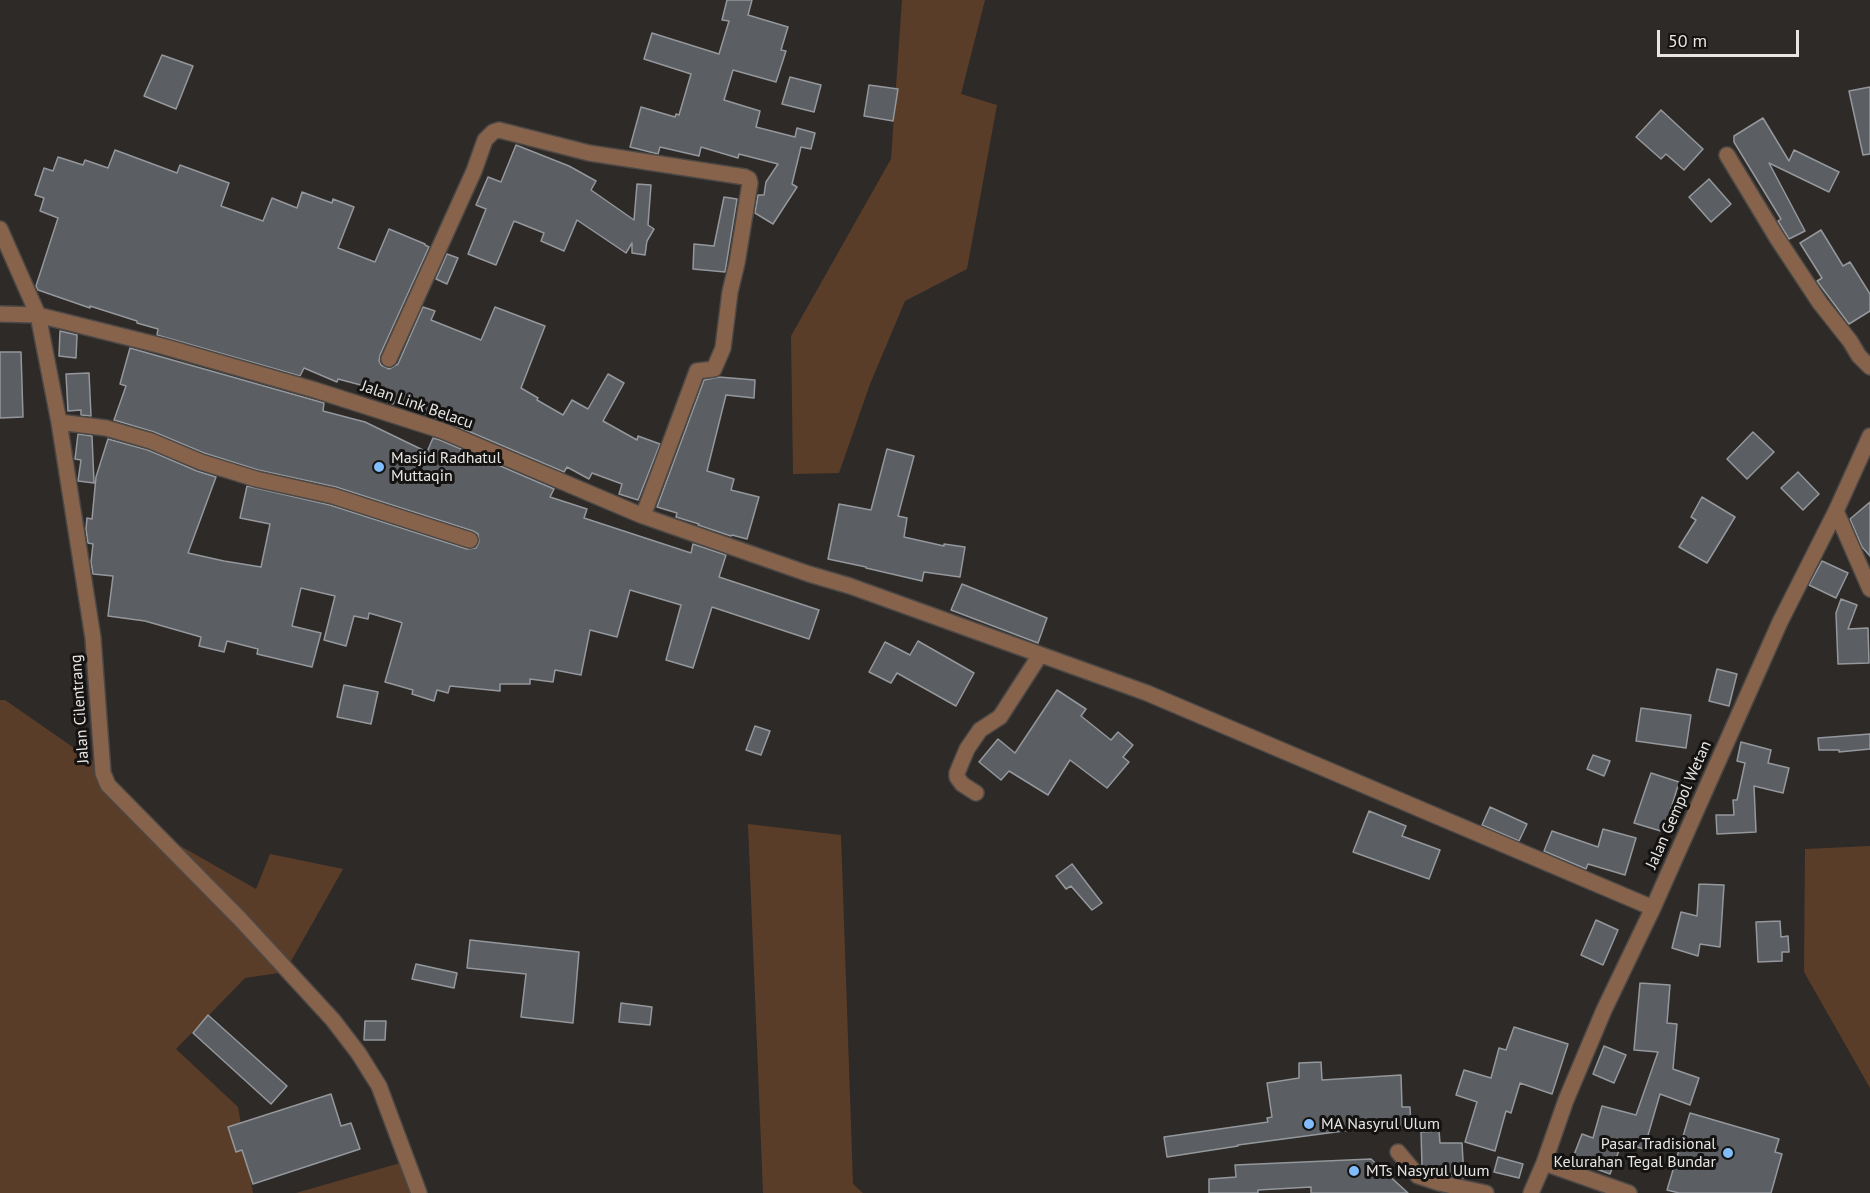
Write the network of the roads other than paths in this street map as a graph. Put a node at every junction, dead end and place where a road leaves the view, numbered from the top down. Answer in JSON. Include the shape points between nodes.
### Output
{"nodes":[{"id":1,"x":1727,"y":155,"type":"dead end"},
{"id":2,"x":0,"y":229,"type":"edge"},
{"id":3,"x":0,"y":314,"type":"edge"},
{"id":4,"x":38,"y":315,"type":"junction"},
{"id":5,"x":389,"y":359,"type":"dead end"},
{"id":6,"x":1870,"y":367,"type":"edge"},
{"id":7,"x":59,"y":422,"type":"junction"},
{"id":8,"x":1870,"y":436,"type":"edge"},
{"id":9,"x":1836,"y":511,"type":"junction"},
{"id":10,"x":643,"y":516,"type":"junction"},
{"id":11,"x":470,"y":540,"type":"dead end"},
{"id":12,"x":1870,"y":589,"type":"edge"},
{"id":13,"x":1040,"y":655,"type":"junction"},
{"id":14,"x":976,"y":793,"type":"dead end"},
{"id":15,"x":1653,"y":908,"type":"junction"},
{"id":16,"x":1398,"y":1152,"type":"dead end"},
{"id":17,"x":1544,"y":1163,"type":"junction"},
{"id":18,"x":419,"y":1193,"type":"edge"},
{"id":19,"x":1486,"y":1193,"type":"edge"},
{"id":20,"x":1531,"y":1193,"type":"edge"},
{"id":21,"x":1629,"y":1193,"type":"edge"}],
"edges":[{"from":1,"to":6,"type":"street","via":[[1820,303]]},
{"from":2,"to":4,"type":"street","name":"Jalan Cilentrang"},
{"from":3,"to":4,"type":"street","name":"Jalan Link Belacu"},
{"from":4,"to":7,"type":"street","name":"Jalan Cilentrang"},
{"from":4,"to":10,"type":"street","name":"Jalan Link Belacu","via":[[173,349],[443,431]]},
{"from":5,"to":10,"type":"street","via":[[485,140],[493,132],[499,130],[589,153],[749,179],[723,348],[714,369],[697,371]]},
{"from":7,"to":11,"type":"street","via":[[106,428],[201,462],[333,496]]},
{"from":7,"to":18,"type":"street","name":"Jalan Cilentrang","via":[[93,638],[103,773],[108,785],[241,920],[359,1054],[379,1086]]},
{"from":8,"to":9,"type":"street","name":"Jalan Gempol Wetan"},
{"from":9,"to":12,"type":"street"},
{"from":9,"to":15,"type":"street","name":"Jalan Gempol Wetan","via":[[1780,622]]},
{"from":10,"to":13,"type":"street","name":"Jalan Link Belacu"},
{"from":13,"to":14,"type":"street","via":[[1000,717],[980,730],[967,749],[957,777]]},
{"from":13,"to":15,"type":"street","name":"Jalan Link Belacu","via":[[1147,693]]},
{"from":15,"to":17,"type":"street","name":"Jalan Gempol Wetan","via":[[1604,1010]]},
{"from":16,"to":19,"type":"street","via":[[1418,1176]]},
{"from":17,"to":20,"type":"street","name":"Jalan Gempol Wetan"},
{"from":17,"to":21,"type":"street"}]}
